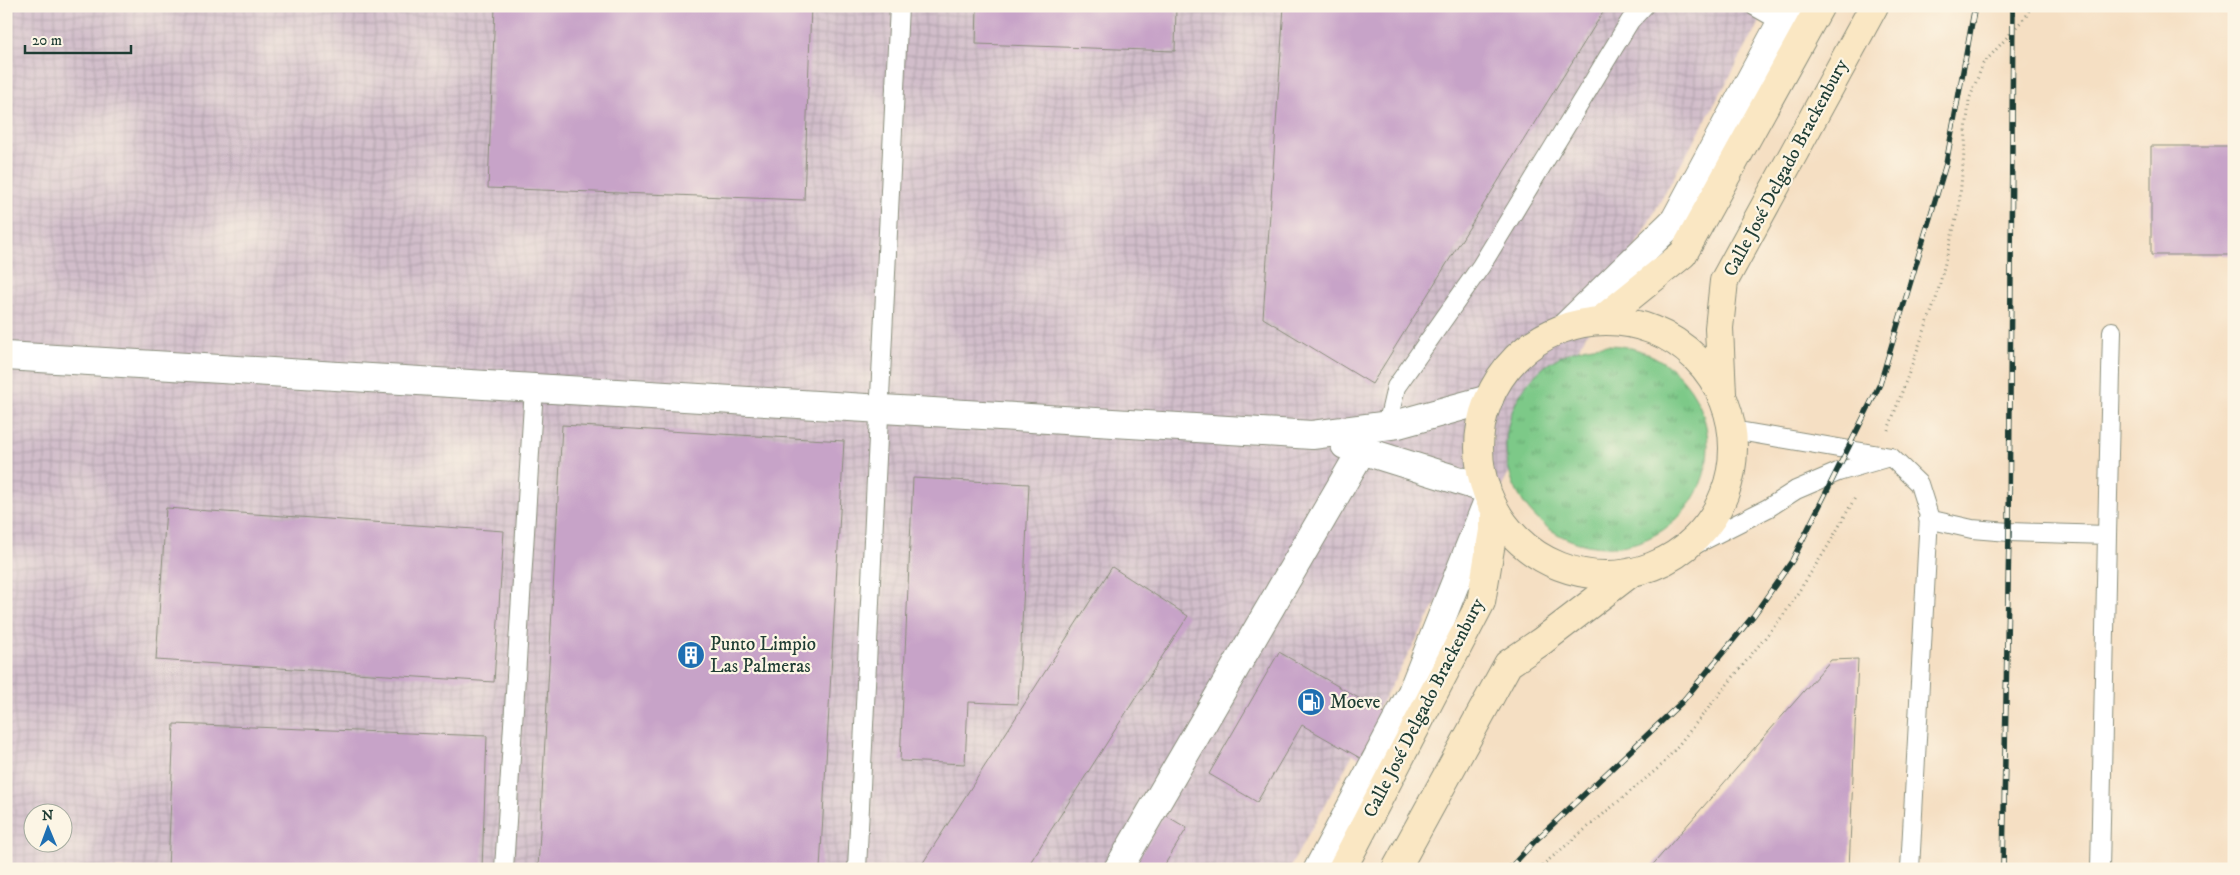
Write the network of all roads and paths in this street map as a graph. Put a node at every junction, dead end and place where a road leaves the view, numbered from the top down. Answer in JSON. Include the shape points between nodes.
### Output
{"nodes":[{"id":1,"x":899,"y":6,"type":"edge"},
{"id":2,"x":1644,"y":6,"type":"edge"},
{"id":3,"x":1754,"y":6,"type":"edge"},
{"id":4,"x":1820,"y":6,"type":"edge"},
{"id":5,"x":1874,"y":6,"type":"edge"},
{"id":6,"x":2031,"y":6,"type":"edge"},
{"id":7,"x":1786,"y":14,"type":"edge"},
{"id":8,"x":1600,"y":321,"type":"junction"},
{"id":9,"x":1565,"y":327,"type":"junction"},
{"id":10,"x":2112,"y":331,"type":"dead end"},
{"id":11,"x":6,"y":356,"type":"edge"},
{"id":12,"x":534,"y":388,"type":"junction"},
{"id":13,"x":1722,"y":395,"type":"junction"},
{"id":14,"x":1489,"y":399,"type":"junction"},
{"id":15,"x":879,"y":410,"type":"junction"},
{"id":16,"x":1387,"y":426,"type":"junction"},
{"id":17,"x":1732,"y":430,"type":"junction"},
{"id":18,"x":1312,"y":435,"type":"junction"},
{"id":19,"x":1362,"y":450,"type":"junction"},
{"id":20,"x":1880,"y":458,"type":"junction"},
{"id":21,"x":1490,"y":500,"type":"junction"},
{"id":22,"x":1928,"y":520,"type":"junction"},
{"id":23,"x":2107,"y":534,"type":"junction"},
{"id":24,"x":1643,"y":569,"type":"junction"},
{"id":25,"x":504,"y":869,"type":"edge"},
{"id":26,"x":857,"y":869,"type":"edge"},
{"id":27,"x":1118,"y":869,"type":"edge"},
{"id":28,"x":1318,"y":869,"type":"edge"},
{"id":29,"x":1342,"y":869,"type":"edge"},
{"id":30,"x":1396,"y":869,"type":"edge"},
{"id":31,"x":1538,"y":869,"type":"edge"},
{"id":32,"x":1910,"y":869,"type":"edge"},
{"id":33,"x":2100,"y":869,"type":"edge"}],
"edges":[{"from":1,"to":15,"type":"lane"},
{"from":2,"to":16,"type":"lane","via":[[1630,21],[1481,266],[1396,387]]},
{"from":3,"to":7,"type":"lane"},
{"from":4,"to":8,"type":"main road","via":[[1683,254]]},
{"from":5,"to":13,"type":"main road","name":"Calle José Delgado Brackenbury","via":[[1724,281],[1719,328]]},
{"from":6,"to":20,"type":"path","via":[[2027,15],[1983,64],[1969,100],[1959,207],[1936,299]]},
{"from":7,"to":9,"type":"street","via":[[1674,220]]},
{"from":8,"to":9,"type":"main road"},
{"from":8,"to":13,"type":"main road","via":[[1650,328],[1673,340],[1693,354]]},
{"from":9,"to":14,"type":"main road","via":[[1520,355],[1502,376]]},
{"from":10,"to":23,"type":"lane"},
{"from":11,"to":12,"type":"street"},
{"from":12,"to":15,"type":"street"},
{"from":12,"to":25,"type":"lane"},
{"from":13,"to":17,"type":"main road"},
{"from":14,"to":16,"type":"street"},
{"from":14,"to":21,"type":"main road","via":[[1480,428],[1479,459]]},
{"from":15,"to":18,"type":"street"},
{"from":15,"to":26,"type":"lane"},
{"from":16,"to":18,"type":"street"},
{"from":17,"to":20,"type":"lane"},
{"from":17,"to":24,"type":"main road","via":[[1734,454],[1730,478],[1711,521],[1676,554]]},
{"from":18,"to":19,"type":"street"},
{"from":19,"to":21,"type":"street"},
{"from":19,"to":27,"type":"street"},
{"from":20,"to":22,"type":"lane","via":[[1919,484]]},
{"from":20,"to":24,"type":"lane","via":[[1796,490],[1768,508]]},
{"from":20,"to":31,"type":"path","via":[[1785,613],[1663,764]]},
{"from":21,"to":24,"type":"main road","via":[[1510,531],[1545,559],[1565,568],[1594,574],[1610,575]]},
{"from":21,"to":28,"type":"street","via":[[1412,692]]},
{"from":21,"to":29,"type":"main road","name":"Calle José Delgado Brackenbury","via":[[1481,602]]},
{"from":22,"to":23,"type":"lane","via":[[2009,532]]},
{"from":22,"to":32,"type":"lane"},
{"from":23,"to":33,"type":"lane"},
{"from":24,"to":30,"type":"main road","via":[[1508,664]]}]}
